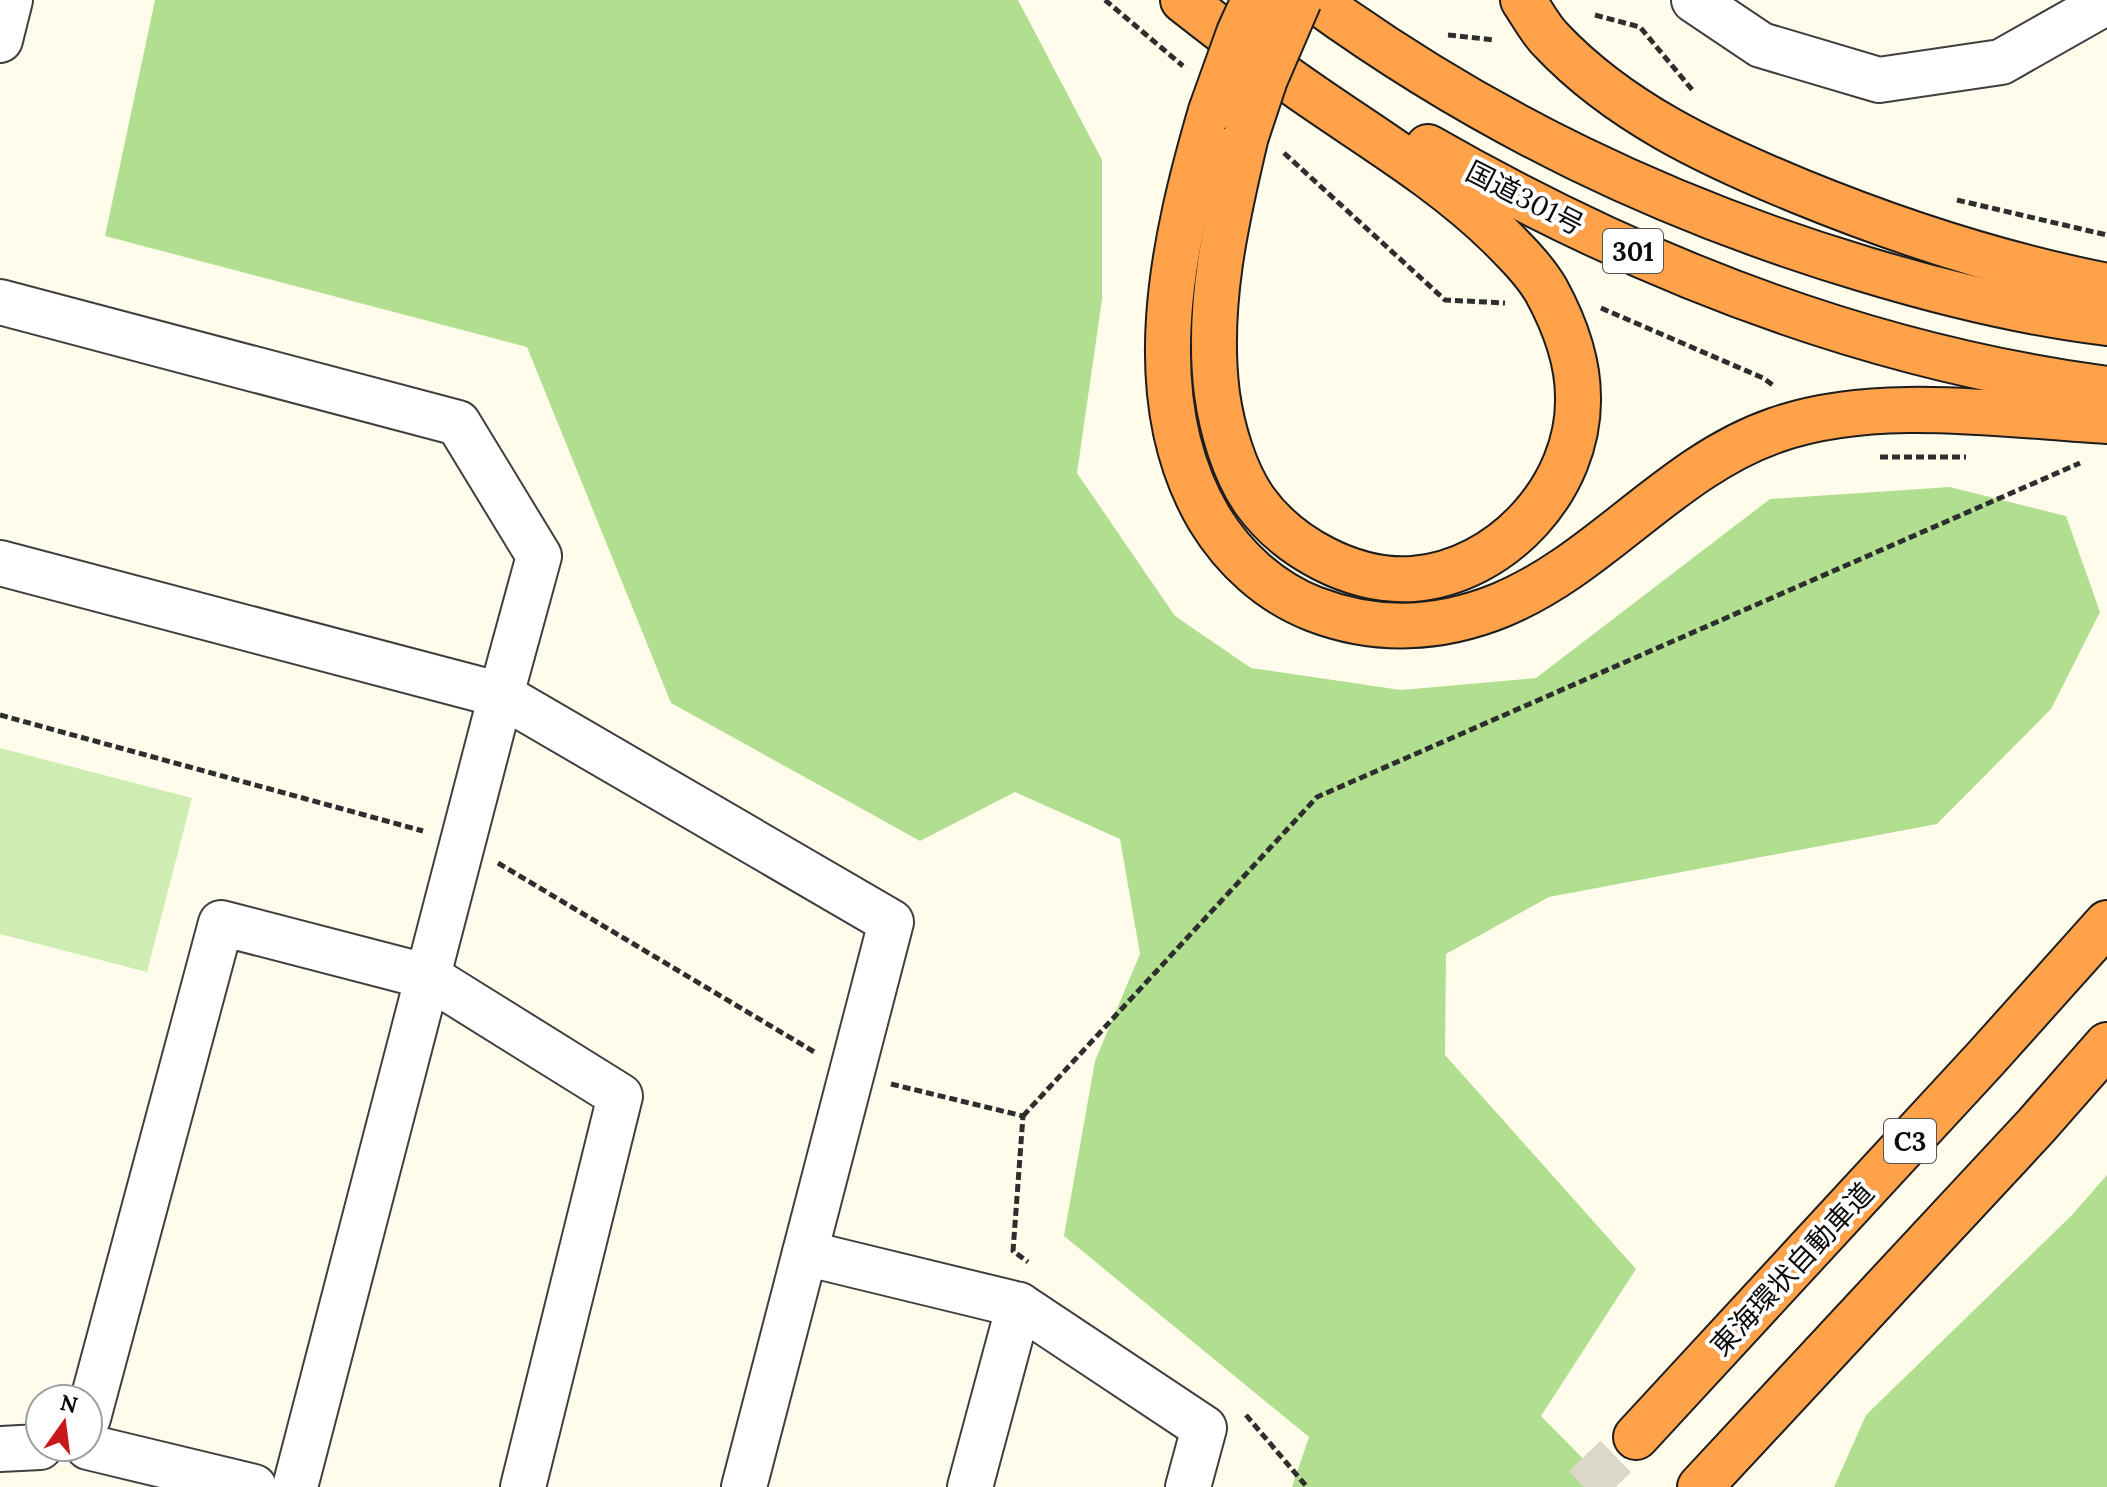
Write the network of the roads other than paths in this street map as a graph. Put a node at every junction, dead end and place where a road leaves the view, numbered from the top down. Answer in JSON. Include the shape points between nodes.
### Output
{"nodes":[{"id":1,"x":10,"y":0,"type":"edge"},
{"id":2,"x":1183,"y":0,"type":"edge"},
{"id":3,"x":1207,"y":0,"type":"edge"},
{"id":4,"x":1254,"y":0,"type":"edge"},
{"id":5,"x":1299,"y":0,"type":"edge"},
{"id":6,"x":1315,"y":0,"type":"edge"},
{"id":7,"x":1523,"y":0,"type":"edge"},
{"id":8,"x":1694,"y":0,"type":"edge"},
{"id":9,"x":2107,"y":2,"type":"edge"},
{"id":10,"x":0,"y":40,"type":"edge"},
{"id":11,"x":2107,"y":286,"type":"edge"},
{"id":12,"x":0,"y":302,"type":"edge"},
{"id":13,"x":2107,"y":323,"type":"edge"},
{"id":14,"x":2107,"y":389,"type":"edge"},
{"id":15,"x":2100,"y":439,"type":"edge"},
{"id":16,"x":0,"y":563,"type":"edge"},
{"id":17,"x":501,"y":695,"type":"junction"},
{"id":18,"x":2107,"y":923,"type":"edge"},
{"id":19,"x":429,"y":977,"type":"junction"},
{"id":20,"x":2107,"y":1045,"type":"edge"},
{"id":21,"x":805,"y":1253,"type":"junction"},
{"id":22,"x":1029,"y":1287,"type":"junction"},
{"id":23,"x":97,"y":1383,"type":"edge"},
{"id":24,"x":1636,"y":1437,"type":"tunnel mouth"},
{"id":25,"x":24,"y":1448,"type":"edge"},
{"id":26,"x":0,"y":1449,"type":"edge"},
{"id":27,"x":104,"y":1451,"type":"edge"},
{"id":28,"x":254,"y":1487,"type":"edge"},
{"id":29,"x":295,"y":1487,"type":"edge"},
{"id":30,"x":523,"y":1487,"type":"edge"},
{"id":31,"x":744,"y":1487,"type":"edge"},
{"id":32,"x":970,"y":1487,"type":"edge"},
{"id":33,"x":1188,"y":1487,"type":"edge"},
{"id":34,"x":1700,"y":1487,"type":"edge"}],
"edges":[{"from":1,"to":10,"type":"street"},
{"from":2,"to":5,"type":"highway","bridge":true,"via":[[1295,85],[1436,180],[1480,216],[1544,287],[1563,325],[1576,364],[1579,400],[1573,440],[1559,478],[1538,511],[1512,537],[1483,558],[1448,571],[1413,579],[1378,577],[1343,568],[1310,551],[1279,528],[1254,499],[1225,433],[1214,349],[1221,245],[1263,142],[1265,79]]},
{"from":3,"to":14,"type":"highway","name":"国道301号","number":"301","via":[[1387,123],[1545,210],[1667,266],[1859,335]]},
{"from":4,"to":15,"type":"highway","bridge":true,"via":[[1211,111],[1180,236],[1169,344],[1175,429],[1187,472],[1220,535],[1245,565],[1303,605],[1378,626],[1420,626],[1503,604],[1577,560],[1689,475],[1732,450],[1774,430],[1827,416],[1942,412]]},
{"from":6,"to":13,"type":"highway","name":"国道301号","number":"301","via":[[1503,120],[1580,161],[1727,224],[1905,281]]},
{"from":7,"to":11,"type":"highway","via":[[1548,37],[1580,69],[1669,130],[1738,166],[1907,232]]},
{"from":8,"to":9,"type":"street","via":[[1761,45],[1879,80],[2001,62]]},
{"from":12,"to":17,"type":"street","via":[[458,423],[539,556]]},
{"from":16,"to":17,"type":"street"},
{"from":17,"to":19,"type":"street"},
{"from":17,"to":21,"type":"street","via":[[891,922]]},
{"from":18,"to":24,"type":"highway","name":"東海環状自動車道","number":"C3"},
{"from":19,"to":23,"type":"street","via":[[221,923]]},
{"from":19,"to":29,"type":"street"},
{"from":19,"to":30,"type":"street","via":[[620,1096]]},
{"from":20,"to":34,"type":"highway"},
{"from":21,"to":22,"type":"street"},
{"from":21,"to":31,"type":"street"},
{"from":22,"to":32,"type":"street"},
{"from":22,"to":33,"type":"street","via":[[1204,1428]]},
{"from":25,"to":26,"type":"street"},
{"from":27,"to":28,"type":"street"}]}
